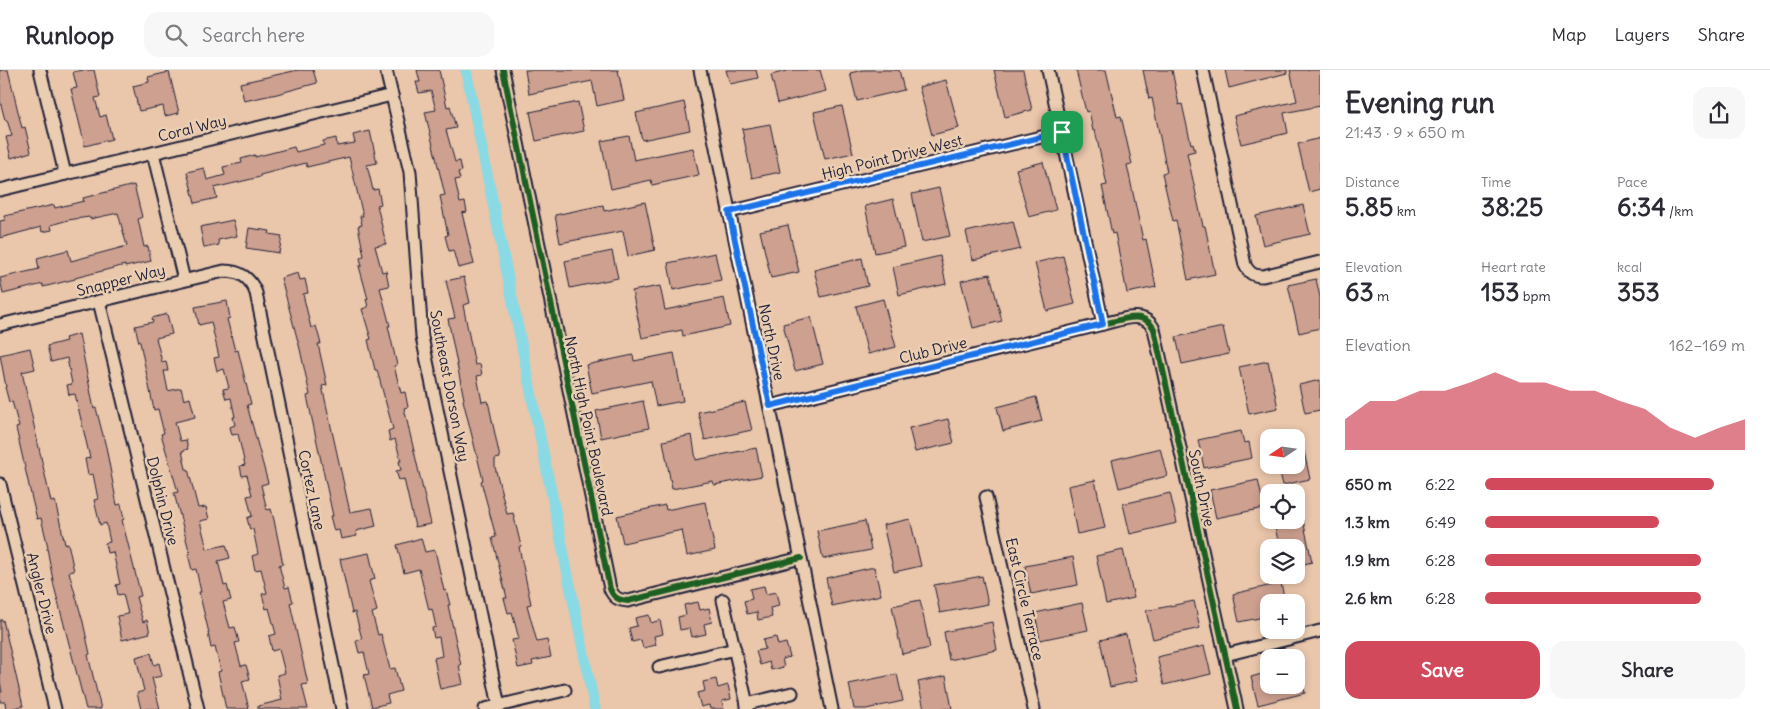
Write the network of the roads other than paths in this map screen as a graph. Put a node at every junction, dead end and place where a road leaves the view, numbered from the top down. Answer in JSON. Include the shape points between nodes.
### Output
{"nodes":[{"id":1,"x":40,"y":70,"type":"edge"},
{"id":2,"x":386,"y":70,"type":"edge"},
{"id":3,"x":503,"y":70,"type":"edge"},
{"id":4,"x":700,"y":70,"type":"edge"},
{"id":5,"x":1048,"y":70,"type":"edge"},
{"id":6,"x":1203,"y":70,"type":"edge"},
{"id":7,"x":392,"y":95,"type":"junction"},
{"id":8,"x":1062,"y":132,"type":"junction"},
{"id":9,"x":153,"y":153,"type":"junction"},
{"id":10,"x":65,"y":174,"type":"junction"},
{"id":11,"x":0,"y":190,"type":"edge"},
{"id":12,"x":729,"y":212,"type":"junction"},
{"id":13,"x":1320,"y":262,"type":"edge"},
{"id":14,"x":247,"y":278,"type":"joint"},
{"id":15,"x":184,"y":280,"type":"junction"},
{"id":16,"x":99,"y":301,"type":"junction"},
{"id":17,"x":1103,"y":324,"type":"junction"},
{"id":18,"x":0,"y":325,"type":"edge"},
{"id":19,"x":770,"y":406,"type":"junction"},
{"id":20,"x":0,"y":484,"type":"edge"},
{"id":21,"x":986,"y":497,"type":"dead end"},
{"id":22,"x":801,"y":558,"type":"junction"},
{"id":23,"x":723,"y":600,"type":"dead end"},
{"id":24,"x":1320,"y":631,"type":"edge"},
{"id":25,"x":735,"y":649,"type":"junction"},
{"id":26,"x":1225,"y":655,"type":"junction"},
{"id":27,"x":659,"y":667,"type":"dead end"},
{"id":28,"x":565,"y":690,"type":"dead end"},
{"id":29,"x":792,"y":693,"type":"dead end"},
{"id":30,"x":499,"y":706,"type":"junction"},
{"id":31,"x":747,"y":706,"type":"edge"},
{"id":32,"x":55,"y":709,"type":"edge"},
{"id":33,"x":198,"y":709,"type":"edge"},
{"id":34,"x":342,"y":709,"type":"edge"},
{"id":35,"x":485,"y":709,"type":"edge"},
{"id":36,"x":832,"y":709,"type":"edge"},
{"id":37,"x":1034,"y":709,"type":"edge"},
{"id":38,"x":1237,"y":709,"type":"edge"}],
"edges":[{"from":1,"to":10,"type":"street"},
{"from":2,"to":7,"type":"street","name":"Southeast Dorson Way"},
{"from":3,"to":22,"type":"street","name":"North High Point Boulevard","via":[[613,596],[628,601]]},
{"from":4,"to":12,"type":"street","name":"North Drive"},
{"from":5,"to":8,"type":"street"},
{"from":6,"to":13,"type":"street","via":[[1248,271],[1255,276],[1263,276]]},
{"from":7,"to":9,"type":"street","name":"Coral Way"},
{"from":7,"to":30,"type":"street","name":"Southeast Dorson Way","via":[[410,172],[422,337]]},
{"from":8,"to":12,"type":"street","name":"High Point Drive West"},
{"from":8,"to":17,"type":"street"},
{"from":9,"to":10,"type":"street","name":"Coral Way"},
{"from":9,"to":15,"type":"street"},
{"from":10,"to":11,"type":"street","name":"Coral Way"},
{"from":12,"to":19,"type":"street","name":"North Drive"},
{"from":14,"to":15,"type":"street","name":"Snapper Way","via":[[224,271]]},
{"from":14,"to":34,"type":"street","name":"Cortez Lane","via":[[256,293]]},
{"from":15,"to":16,"type":"street","name":"Snapper Way"},
{"from":16,"to":18,"type":"street","name":"Snapper Way"},
{"from":16,"to":33,"type":"street","name":"Dolphin Drive"},
{"from":17,"to":19,"type":"street","name":"Club Drive"},
{"from":17,"to":26,"type":"street","name":"South Drive","via":[[1144,317],[1154,329]]},
{"from":19,"to":22,"type":"street","name":"North Drive"},
{"from":20,"to":32,"type":"street","name":"Angler Drive"},
{"from":21,"to":37,"type":"street","name":"East Circle Terrace"},
{"from":22,"to":36,"type":"street","name":"North Drive"},
{"from":23,"to":25,"type":"street"},
{"from":24,"to":26,"type":"street"},
{"from":25,"to":27,"type":"street"},
{"from":25,"to":31,"type":"street"},
{"from":26,"to":38,"type":"street","name":"South Drive"},
{"from":28,"to":30,"type":"street"},
{"from":29,"to":31,"type":"street"},
{"from":30,"to":35,"type":"street"}]}
